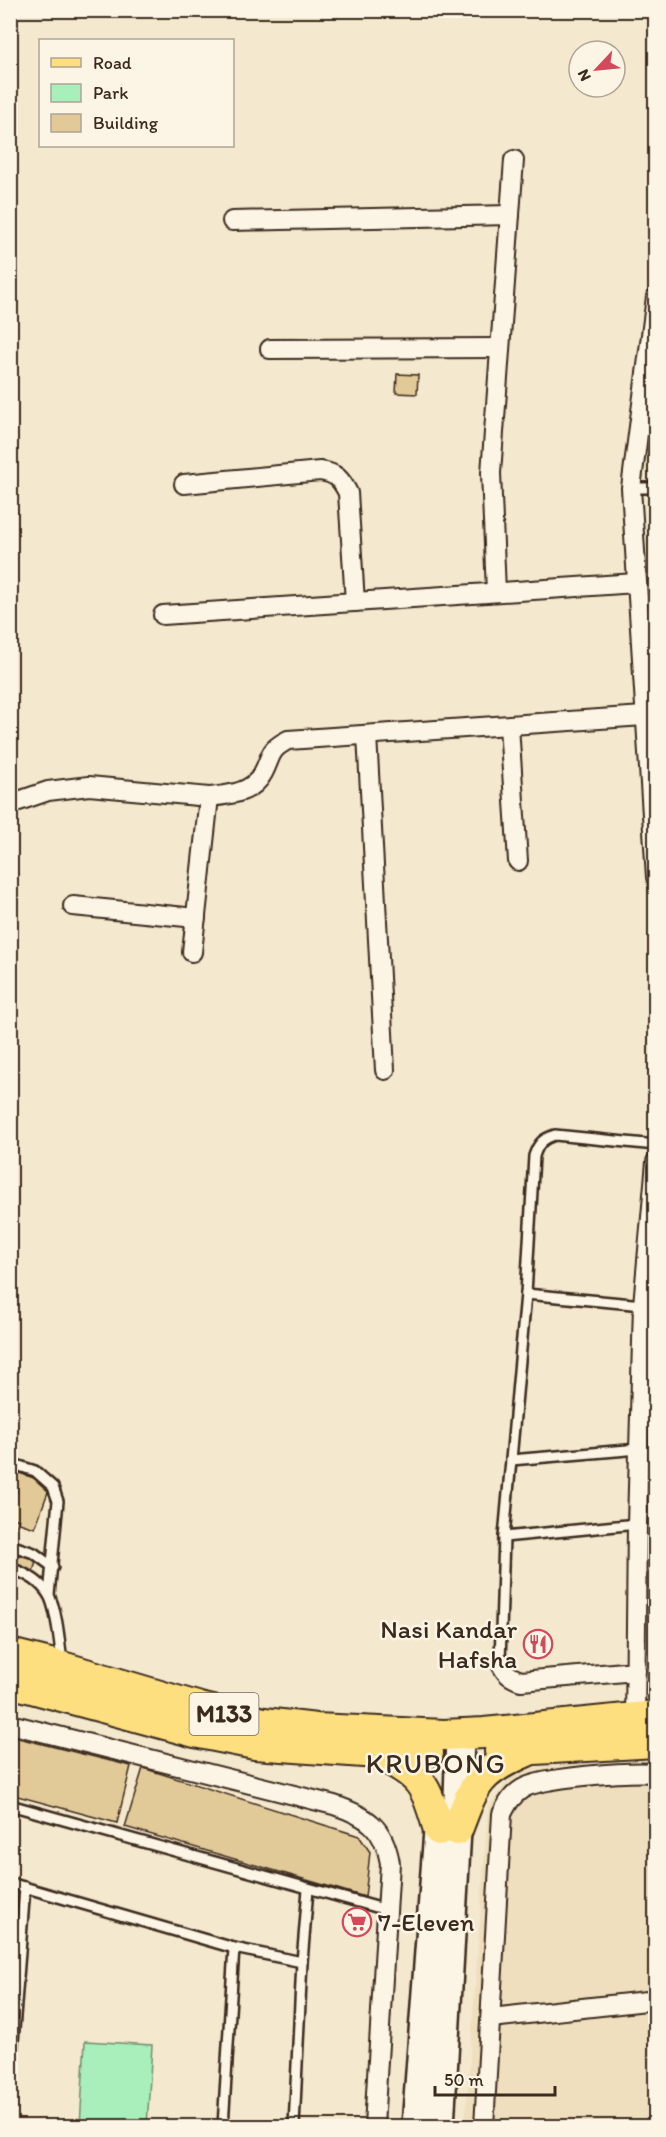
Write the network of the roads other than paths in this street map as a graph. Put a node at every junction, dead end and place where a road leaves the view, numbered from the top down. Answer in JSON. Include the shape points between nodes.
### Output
{"nodes":[{"id":1,"x":514,"y":160,"type":"dead end"},
{"id":2,"x":510,"y":215,"type":"junction"},
{"id":3,"x":232,"y":221,"type":"dead end"},
{"id":4,"x":656,"y":297,"type":"edge"},
{"id":5,"x":500,"y":348,"type":"junction"},
{"id":6,"x":270,"y":349,"type":"dead end"},
{"id":7,"x":184,"y":484,"type":"dead end"},
{"id":8,"x":631,"y":488,"type":"junction"},
{"id":9,"x":656,"y":488,"type":"edge"},
{"id":10,"x":636,"y":583,"type":"junction"},
{"id":11,"x":496,"y":592,"type":"junction"},
{"id":12,"x":355,"y":602,"type":"junction"},
{"id":13,"x":163,"y":615,"type":"dead end"},
{"id":14,"x":648,"y":725,"type":"edge"},
{"id":15,"x":509,"y":726,"type":"junction"},
{"id":16,"x":367,"y":735,"type":"junction"},
{"id":17,"x":209,"y":797,"type":"junction"},
{"id":18,"x":10,"y":804,"type":"edge"},
{"id":19,"x":518,"y":861,"type":"dead end"},
{"id":20,"x":656,"y":877,"type":"edge"},
{"id":21,"x":73,"y":906,"type":"dead end"},
{"id":22,"x":196,"y":918,"type":"junction"},
{"id":23,"x":192,"y":952,"type":"dead end"},
{"id":24,"x":385,"y":1071,"type":"dead end"},
{"id":25,"x":656,"y":1145,"type":"edge"},
{"id":26,"x":656,"y":1162,"type":"edge"},
{"id":27,"x":526,"y":1294,"type":"junction"},
{"id":28,"x":648,"y":1296,"type":"edge"},
{"id":29,"x":639,"y":1449,"type":"junction"},
{"id":30,"x":511,"y":1460,"type":"junction"},
{"id":31,"x":10,"y":1463,"type":"edge"},
{"id":32,"x":638,"y":1524,"type":"junction"},
{"id":33,"x":504,"y":1538,"type":"junction"},
{"id":34,"x":10,"y":1545,"type":"edge"},
{"id":35,"x":53,"y":1567,"type":"junction"},
{"id":36,"x":10,"y":1568,"type":"edge"},
{"id":37,"x":49,"y":1595,"type":"junction"},
{"id":38,"x":10,"y":1654,"type":"edge"},
{"id":39,"x":500,"y":1662,"type":"joint"},
{"id":40,"x":63,"y":1667,"type":"junction"},
{"id":41,"x":636,"y":1671,"type":"junction"},
{"id":42,"x":10,"y":1682,"type":"edge"},
{"id":43,"x":10,"y":1724,"type":"edge"},
{"id":44,"x":645,"y":1730,"type":"edge"},
{"id":45,"x":452,"y":1744,"type":"junction"},
{"id":46,"x":532,"y":1749,"type":"junction"},
{"id":47,"x":377,"y":1753,"type":"junction"},
{"id":48,"x":656,"y":1773,"type":"edge"},
{"id":49,"x":10,"y":1805,"type":"edge"},
{"id":50,"x":448,"y":1830,"type":"junction"},
{"id":51,"x":10,"y":1883,"type":"edge"},
{"id":52,"x":25,"y":1887,"type":"junction"},
{"id":53,"x":308,"y":1889,"type":"junction"},
{"id":54,"x":387,"y":1910,"type":"junction"},
{"id":55,"x":234,"y":1948,"type":"junction"},
{"id":56,"x":302,"y":1962,"type":"junction"},
{"id":57,"x":656,"y":2000,"type":"edge"},
{"id":58,"x":491,"y":2018,"type":"junction"},
{"id":59,"x":10,"y":2081,"type":"edge"},
{"id":60,"x":223,"y":2127,"type":"edge"},
{"id":61,"x":294,"y":2127,"type":"edge"},
{"id":62,"x":374,"y":2127,"type":"edge"},
{"id":63,"x":416,"y":2127,"type":"edge"},
{"id":64,"x":440,"y":2127,"type":"edge"},
{"id":65,"x":484,"y":2127,"type":"edge"}],
"edges":[{"from":1,"to":2,"type":"street"},
{"from":2,"to":3,"type":"street"},
{"from":2,"to":5,"type":"street"},
{"from":4,"to":8,"type":"street"},
{"from":5,"to":6,"type":"street"},
{"from":5,"to":11,"type":"street","via":[[491,473]]},
{"from":7,"to":12,"type":"street","via":[[332,473],[348,493]]},
{"from":8,"to":9,"type":"lane"},
{"from":8,"to":10,"type":"street"},
{"from":10,"to":11,"type":"street"},
{"from":10,"to":14,"type":"street"},
{"from":11,"to":12,"type":"street"},
{"from":12,"to":13,"type":"street"},
{"from":14,"to":15,"type":"street"},
{"from":14,"to":20,"type":"street"},
{"from":15,"to":16,"type":"street"},
{"from":15,"to":19,"type":"street"},
{"from":16,"to":17,"type":"street","via":[[288,740],[270,754],[257,782],[233,795]]},
{"from":16,"to":24,"type":"street"},
{"from":17,"to":18,"type":"street","via":[[89,786],[48,791]]},
{"from":17,"to":22,"type":"street"},
{"from":21,"to":22,"type":"street"},
{"from":22,"to":23,"type":"street"},
{"from":25,"to":27,"type":"lane","via":[[555,1135],[537,1144]]},
{"from":26,"to":28,"type":"street"},
{"from":27,"to":28,"type":"lane"},
{"from":27,"to":30,"type":"lane"},
{"from":28,"to":29,"type":"street"},
{"from":29,"to":30,"type":"lane"},
{"from":29,"to":32,"type":"street"},
{"from":30,"to":33,"type":"lane"},
{"from":31,"to":35,"type":"lane","via":[[35,1472],[53,1487],[58,1501]]},
{"from":32,"to":33,"type":"lane"},
{"from":32,"to":41,"type":"street"},
{"from":33,"to":39,"type":"lane"},
{"from":34,"to":35,"type":"lane","via":[[34,1553]]},
{"from":35,"to":37,"type":"lane"},
{"from":36,"to":37,"type":"lane","via":[[28,1574]]},
{"from":37,"to":40,"type":"lane"},
{"from":38,"to":40,"type":"main road","number":"M133"},
{"from":39,"to":41,"type":"street","via":[[504,1672],[521,1681]]},
{"from":40,"to":45,"type":"main road","number":"M133","via":[[264,1723]]},
{"from":41,"to":44,"type":"street"},
{"from":42,"to":47,"type":"main road","number":"M133","via":[[195,1732],[255,1743]]},
{"from":43,"to":54,"type":"street","via":[[334,1805],[359,1815],[379,1831],[388,1848]]},
{"from":44,"to":45,"type":"main road","number":"M133"},
{"from":44,"to":46,"type":"main road","number":"M133"},
{"from":45,"to":46,"type":"main road","number":"M133"},
{"from":45,"to":47,"type":"main road","number":"M133"},
{"from":45,"to":50,"type":"street"},
{"from":46,"to":50,"type":"main road","via":[[487,1772]]},
{"from":47,"to":50,"type":"main road","via":[[407,1768],[422,1783]]},
{"from":48,"to":58,"type":"street","via":[[548,1780],[522,1788],[506,1805],[502,1814]]},
{"from":49,"to":53,"type":"lane"},
{"from":50,"to":63,"type":"street"},
{"from":50,"to":64,"type":"street"},
{"from":51,"to":52,"type":"lane"},
{"from":52,"to":55,"type":"lane"},
{"from":52,"to":59,"type":"lane"},
{"from":53,"to":54,"type":"lane"},
{"from":53,"to":56,"type":"lane"},
{"from":54,"to":62,"type":"street"},
{"from":55,"to":56,"type":"lane"},
{"from":55,"to":60,"type":"lane"},
{"from":56,"to":61,"type":"lane"},
{"from":57,"to":58,"type":"street"},
{"from":58,"to":65,"type":"street"}]}
